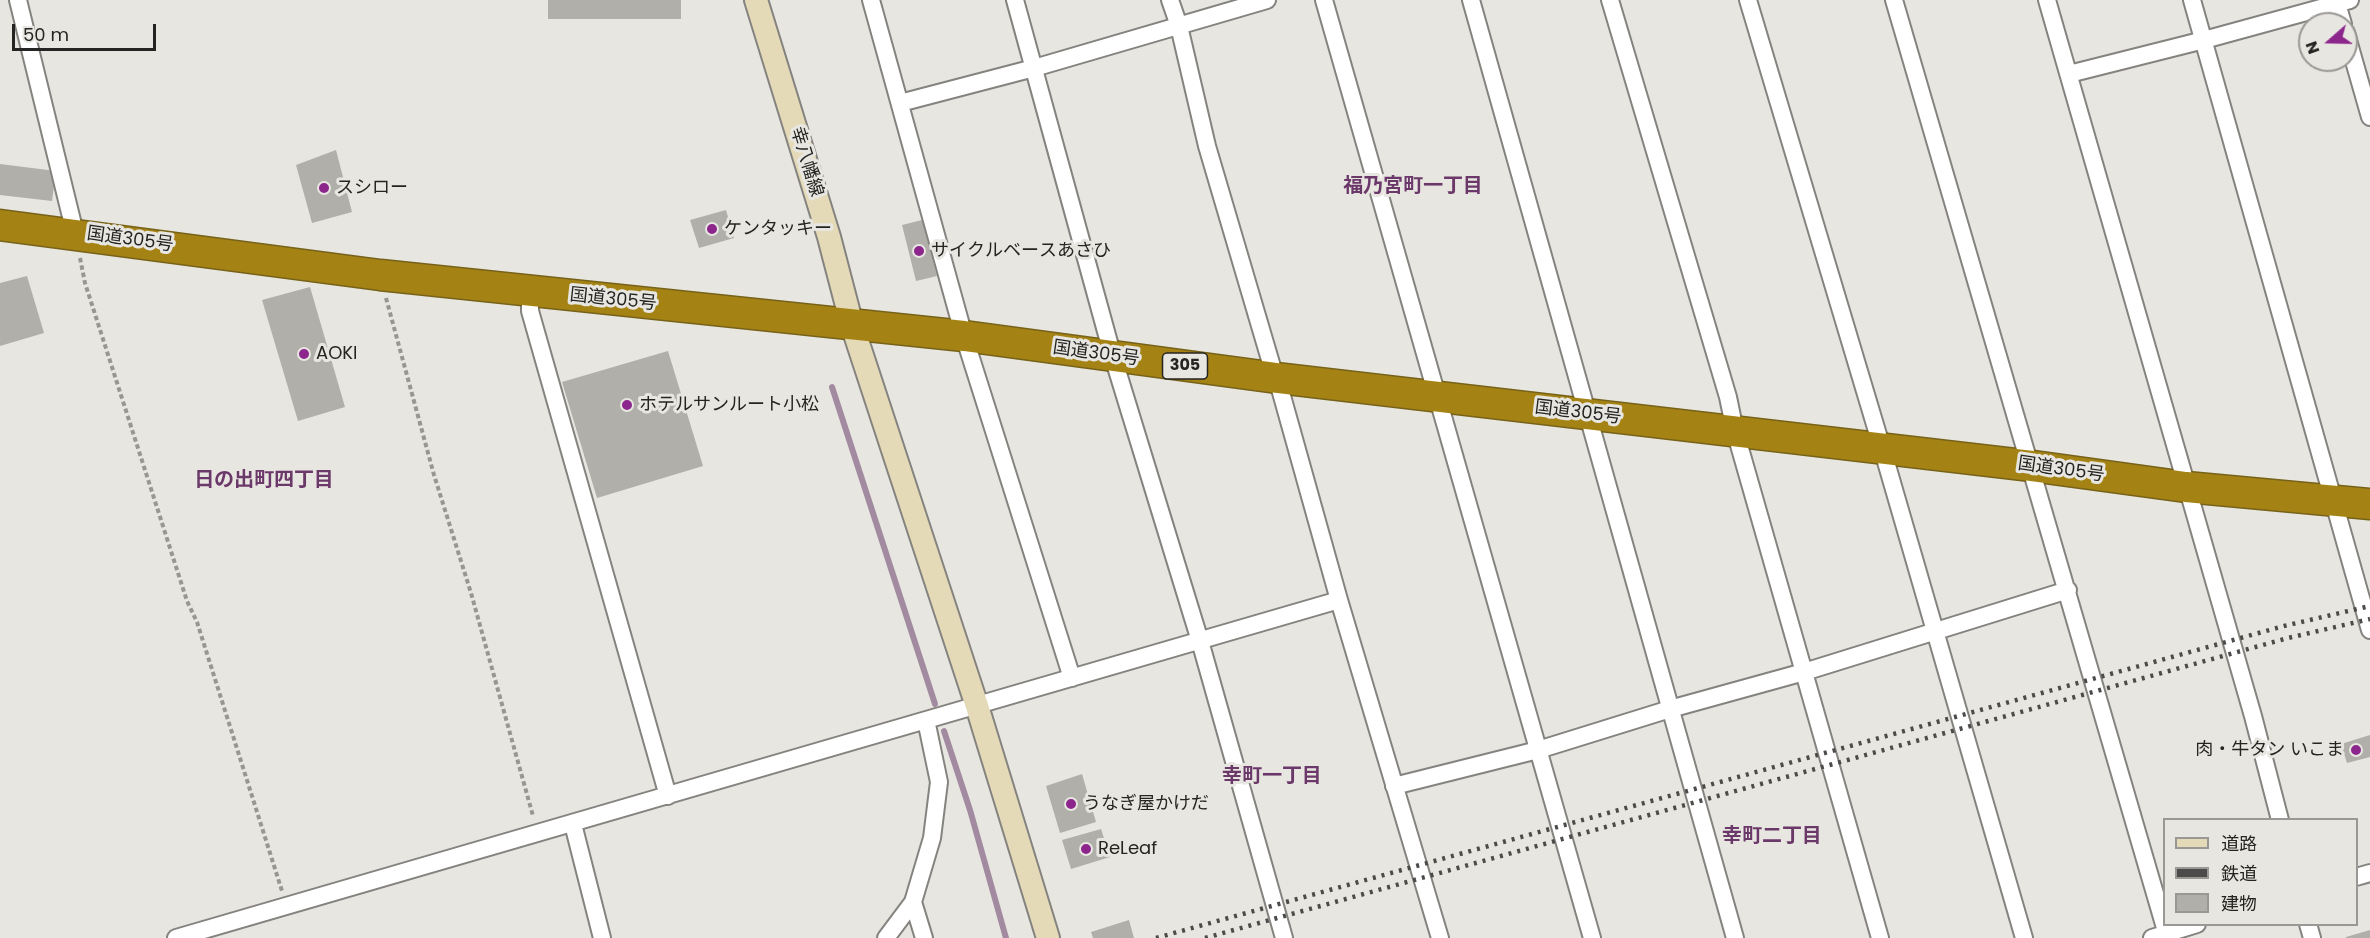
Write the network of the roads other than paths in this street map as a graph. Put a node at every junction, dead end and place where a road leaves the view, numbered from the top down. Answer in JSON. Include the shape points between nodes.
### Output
{"nodes":[{"id":1,"x":18,"y":0,"type":"edge"},
{"id":2,"x":756,"y":0,"type":"edge"},
{"id":3,"x":871,"y":0,"type":"edge"},
{"id":4,"x":1015,"y":0,"type":"edge"},
{"id":5,"x":1170,"y":0,"type":"edge"},
{"id":6,"x":1267,"y":0,"type":"edge"},
{"id":7,"x":1324,"y":0,"type":"edge"},
{"id":8,"x":1471,"y":0,"type":"edge"},
{"id":9,"x":1610,"y":0,"type":"edge"},
{"id":10,"x":1748,"y":0,"type":"edge"},
{"id":11,"x":1894,"y":0,"type":"edge"},
{"id":12,"x":2047,"y":0,"type":"edge"},
{"id":13,"x":2192,"y":0,"type":"edge"},
{"id":14,"x":2341,"y":1,"type":"edge"},
{"id":15,"x":1179,"y":26,"type":"junction"},
{"id":16,"x":2204,"y":40,"type":"junction"},
{"id":17,"x":1034,"y":68,"type":"junction"},
{"id":18,"x":2357,"y":72,"type":"edge"},
{"id":19,"x":2069,"y":74,"type":"junction"},
{"id":20,"x":900,"y":103,"type":"junction"},
{"id":21,"x":2370,"y":117,"type":"edge"},
{"id":22,"x":0,"y":225,"type":"edge"},
{"id":23,"x":75,"y":233,"type":"junction"},
{"id":24,"x":530,"y":291,"type":"junction"},
{"id":25,"x":852,"y":325,"type":"junction"},
{"id":26,"x":964,"y":336,"type":"junction"},
{"id":27,"x":1113,"y":357,"type":"junction"},
{"id":28,"x":1277,"y":378,"type":"junction"},
{"id":29,"x":1436,"y":396,"type":"junction"},
{"id":30,"x":1586,"y":414,"type":"junction"},
{"id":31,"x":1735,"y":432,"type":"junction"},
{"id":32,"x":1882,"y":448,"type":"junction"},
{"id":33,"x":2032,"y":466,"type":"junction"},
{"id":34,"x":2186,"y":487,"type":"junction"},
{"id":35,"x":2333,"y":499,"type":"junction"},
{"id":36,"x":2370,"y":504,"type":"edge"},
{"id":37,"x":2068,"y":590,"type":"junction"},
{"id":38,"x":1339,"y":600,"type":"junction"},
{"id":39,"x":1935,"y":630,"type":"junction"},
{"id":40,"x":2370,"y":630,"type":"edge"},
{"id":41,"x":1200,"y":641,"type":"junction"},
{"id":42,"x":1804,"y":672,"type":"junction"},
{"id":43,"x":1072,"y":678,"type":"junction"},
{"id":44,"x":977,"y":706,"type":"junction"},
{"id":45,"x":1670,"y":709,"type":"junction"},
{"id":46,"x":926,"y":720,"type":"junction"},
{"id":47,"x":1538,"y":750,"type":"junction"},
{"id":48,"x":1394,"y":786,"type":"junction"},
{"id":49,"x":668,"y":796,"type":"junction"},
{"id":50,"x":2280,"y":818,"type":"edge"},
{"id":51,"x":573,"y":824,"type":"junction"},
{"id":52,"x":913,"y":902,"type":"junction"},
{"id":53,"x":2191,"y":926,"type":"edge"},
{"id":54,"x":209,"y":933,"type":"edge"},
{"id":55,"x":2162,"y":936,"type":"edge"},
{"id":56,"x":176,"y":938,"type":"edge"},
{"id":57,"x":602,"y":938,"type":"edge"},
{"id":58,"x":886,"y":938,"type":"edge"},
{"id":59,"x":924,"y":938,"type":"edge"},
{"id":60,"x":1048,"y":938,"type":"edge"},
{"id":61,"x":1284,"y":938,"type":"edge"},
{"id":62,"x":1440,"y":938,"type":"edge"},
{"id":63,"x":1592,"y":938,"type":"edge"},
{"id":64,"x":1736,"y":938,"type":"edge"},
{"id":65,"x":1880,"y":938,"type":"edge"},
{"id":66,"x":2024,"y":938,"type":"edge"}],
"edges":[{"from":1,"to":23,"type":"street"},
{"from":2,"to":25,"type":"street","name":"幸八幡線"},
{"from":3,"to":20,"type":"street"},
{"from":4,"to":17,"type":"street"},
{"from":5,"to":15,"type":"street"},
{"from":6,"to":15,"type":"street"},
{"from":7,"to":29,"type":"street"},
{"from":8,"to":30,"type":"street"},
{"from":9,"to":31,"type":"street","via":[[1728,397]]},
{"from":10,"to":32,"type":"street"},
{"from":11,"to":33,"type":"street"},
{"from":12,"to":19,"type":"street"},
{"from":13,"to":16,"type":"street"},
{"from":14,"to":16,"type":"street"},
{"from":15,"to":17,"type":"street"},
{"from":15,"to":28,"type":"street","via":[[1207,146]]},
{"from":16,"to":19,"type":"street"},
{"from":16,"to":35,"type":"street"},
{"from":17,"to":20,"type":"street"},
{"from":17,"to":27,"type":"street"},
{"from":18,"to":21,"type":"street"},
{"from":19,"to":34,"type":"street"},
{"from":20,"to":26,"type":"street"},
{"from":22,"to":23,"type":"highway","name":"国道305号","number":"305"},
{"from":23,"to":24,"type":"highway","name":"国道305号","number":"305"},
{"from":24,"to":25,"type":"highway","name":"国道305号","number":"305"},
{"from":24,"to":49,"type":"street","via":[[530,311]]},
{"from":25,"to":26,"type":"highway","name":"国道305号","number":"305"},
{"from":25,"to":44,"type":"street","name":"幸八幡線"},
{"from":26,"to":27,"type":"highway","name":"国道305号","number":"305"},
{"from":26,"to":43,"type":"street"},
{"from":27,"to":28,"type":"highway","name":"国道305号","number":"305"},
{"from":27,"to":41,"type":"street"},
{"from":28,"to":29,"type":"highway","name":"国道305号","number":"305"},
{"from":28,"to":38,"type":"street"},
{"from":29,"to":30,"type":"highway","name":"国道305号","number":"305"},
{"from":29,"to":47,"type":"street"},
{"from":30,"to":31,"type":"highway","name":"国道305号","number":"305"},
{"from":30,"to":45,"type":"street"},
{"from":31,"to":32,"type":"highway","name":"国道305号","number":"305"},
{"from":31,"to":42,"type":"street"},
{"from":32,"to":33,"type":"highway","name":"国道305号","number":"305"},
{"from":32,"to":39,"type":"street"},
{"from":33,"to":34,"type":"highway","name":"国道305号","number":"305"},
{"from":33,"to":37,"type":"street"},
{"from":34,"to":35,"type":"highway","name":"国道305号","number":"305"},
{"from":34,"to":50,"type":"street"},
{"from":35,"to":36,"type":"highway","name":"国道305号","number":"305"},
{"from":35,"to":40,"type":"street"},
{"from":37,"to":39,"type":"street"},
{"from":37,"to":55,"type":"street"},
{"from":38,"to":41,"type":"street"},
{"from":38,"to":48,"type":"street"},
{"from":39,"to":42,"type":"street"},
{"from":39,"to":66,"type":"street"},
{"from":41,"to":43,"type":"street"},
{"from":41,"to":61,"type":"street"},
{"from":42,"to":45,"type":"street"},
{"from":42,"to":65,"type":"street"},
{"from":43,"to":44,"type":"street"},
{"from":44,"to":46,"type":"street"},
{"from":44,"to":60,"type":"street","name":"幸八幡線"},
{"from":45,"to":47,"type":"street"},
{"from":45,"to":64,"type":"street"},
{"from":46,"to":49,"type":"street"},
{"from":46,"to":52,"type":"street","via":[[939,782],[932,838]]},
{"from":47,"to":48,"type":"street"},
{"from":47,"to":63,"type":"street"},
{"from":48,"to":62,"type":"street"},
{"from":49,"to":51,"type":"street"},
{"from":51,"to":54,"type":"street","via":[[287,906]]},
{"from":51,"to":57,"type":"street"},
{"from":52,"to":58,"type":"street"},
{"from":52,"to":59,"type":"street"},
{"from":53,"to":55,"type":"street"},
{"from":54,"to":56,"type":"street"}]}
